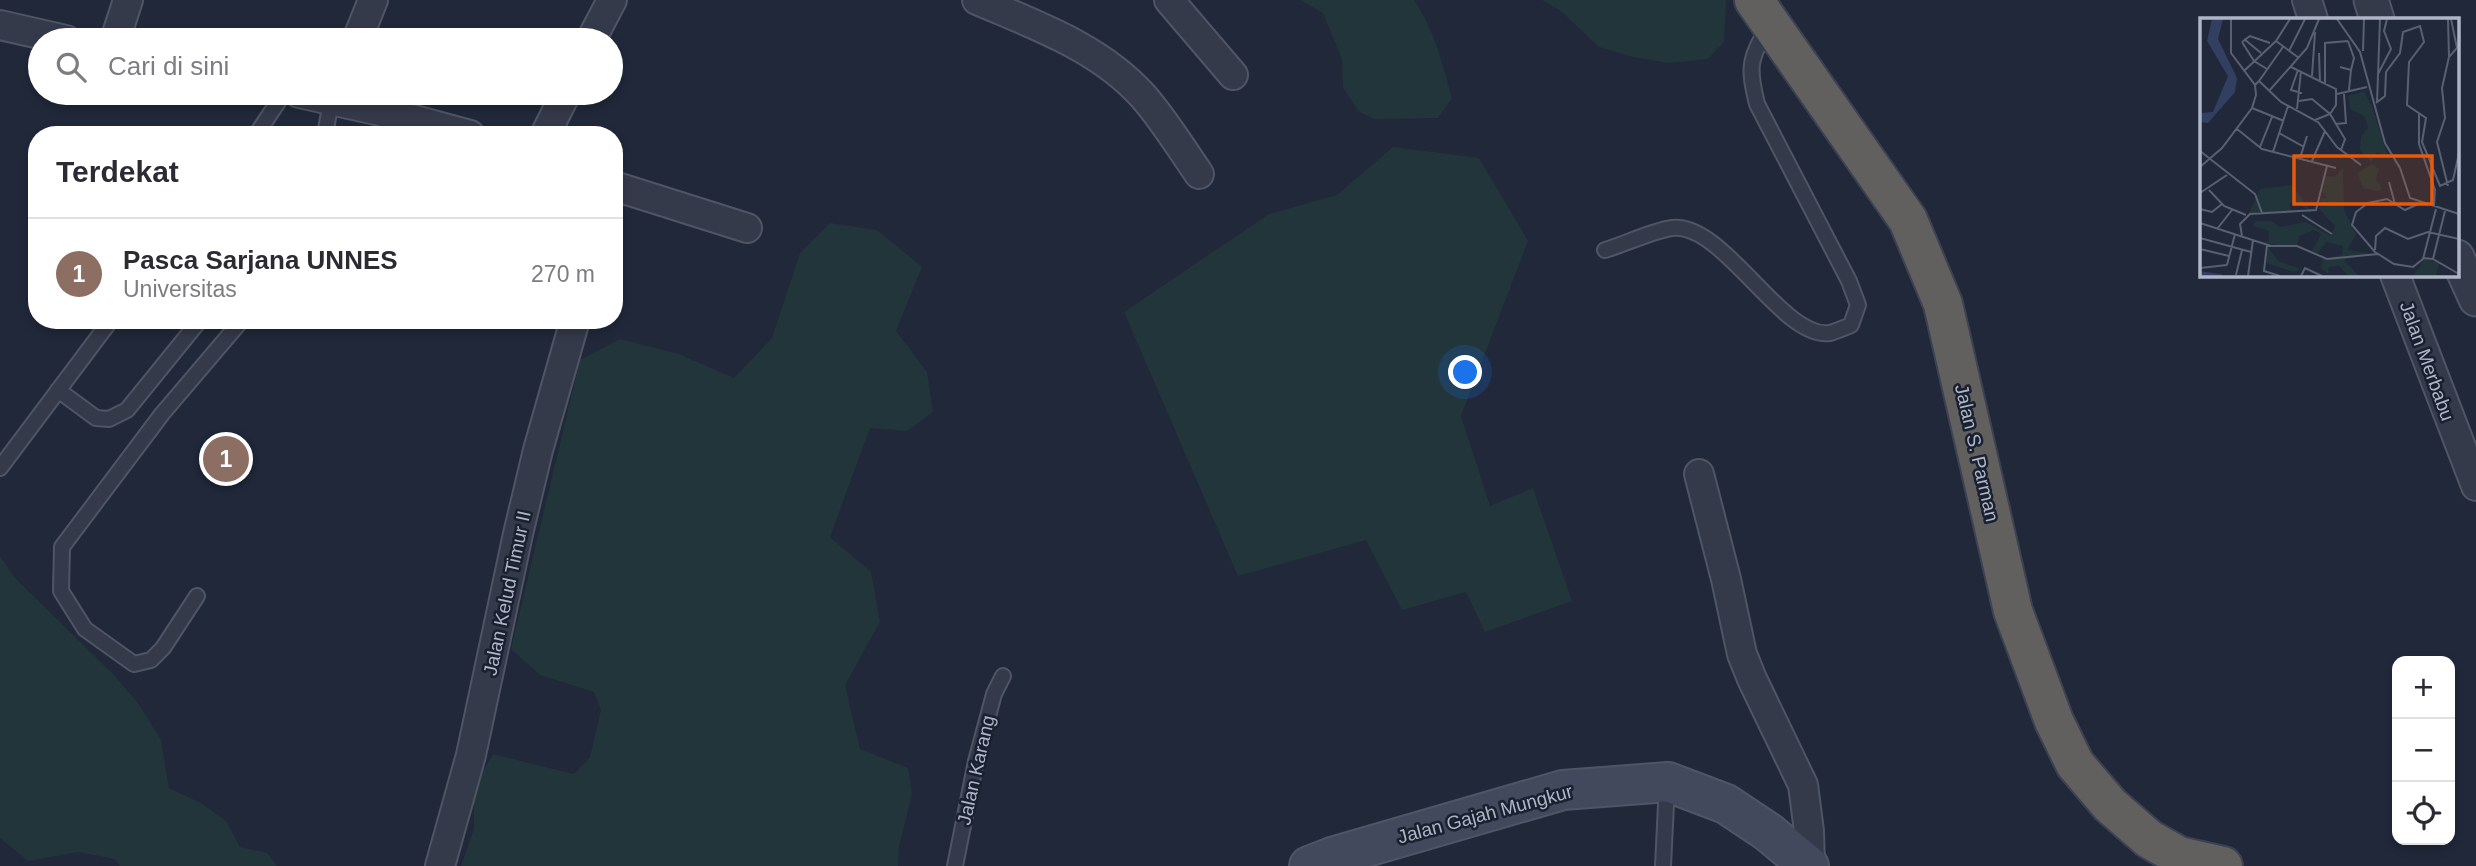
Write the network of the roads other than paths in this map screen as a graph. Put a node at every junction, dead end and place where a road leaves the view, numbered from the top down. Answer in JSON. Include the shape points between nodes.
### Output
{"nodes":[{"id":1,"x":128,"y":0,"type":"edge"},
{"id":2,"x":373,"y":0,"type":"edge"},
{"id":3,"x":612,"y":0,"type":"edge"},
{"id":4,"x":977,"y":0,"type":"edge"},
{"id":5,"x":1169,"y":0,"type":"edge"},
{"id":6,"x":2307,"y":0,"type":"edge"},
{"id":7,"x":2371,"y":0,"type":"edge"},
{"id":8,"x":1762,"y":11,"type":"edge"},
{"id":9,"x":2312,"y":18,"type":"edge"},
{"id":10,"x":2377,"y":18,"type":"edge"},
{"id":11,"x":0,"y":25,"type":"edge"},
{"id":12,"x":120,"y":28,"type":"edge"},
{"id":13,"x":362,"y":28,"type":"edge"},
{"id":14,"x":597,"y":28,"type":"edge"},
{"id":15,"x":28,"y":31,"type":"edge"},
{"id":16,"x":1233,"y":75,"type":"dead end"},
{"id":17,"x":276,"y":105,"type":"edge"},
{"id":18,"x":331,"y":105,"type":"edge"},
{"id":19,"x":349,"y":105,"type":"edge"},
{"id":20,"x":560,"y":105,"type":"edge"},
{"id":21,"x":387,"y":124,"type":"edge"},
{"id":22,"x":262,"y":126,"type":"edge"},
{"id":23,"x":327,"y":126,"type":"edge"},
{"id":24,"x":550,"y":126,"type":"edge"},
{"id":25,"x":1199,"y":174,"type":"dead end"},
{"id":26,"x":623,"y":189,"type":"edge"},
{"id":27,"x":747,"y":228,"type":"dead end"},
{"id":28,"x":1605,"y":250,"type":"dead end"},
{"id":29,"x":2458,"y":259,"type":"edge"},
{"id":30,"x":2395,"y":276,"type":"edge"},
{"id":31,"x":2476,"y":299,"type":"edge"},
{"id":32,"x":104,"y":329,"type":"edge"},
{"id":33,"x":193,"y":329,"type":"edge"},
{"id":34,"x":234,"y":329,"type":"edge"},
{"id":35,"x":572,"y":329,"type":"edge"},
{"id":36,"x":58,"y":390,"type":"junction"},
{"id":37,"x":0,"y":468,"type":"edge"},
{"id":38,"x":1699,"y":474,"type":"dead end"},
{"id":39,"x":2476,"y":486,"type":"edge"},
{"id":40,"x":197,"y":596,"type":"dead end"},
{"id":41,"x":1003,"y":676,"type":"dead end"},
{"id":42,"x":1668,"y":782,"type":"junction"},
{"id":43,"x":2219,"y":865,"type":"edge"},
{"id":44,"x":440,"y":866,"type":"edge"},
{"id":45,"x":955,"y":866,"type":"edge"},
{"id":46,"x":1309,"y":866,"type":"edge"},
{"id":47,"x":1663,"y":866,"type":"edge"},
{"id":48,"x":1810,"y":866,"type":"edge"}],
"edges":[{"from":1,"to":12,"type":"street"},
{"from":2,"to":13,"type":"street"},
{"from":3,"to":14,"type":"street"},
{"from":4,"to":25,"type":"street","via":[[1069,40],[1102,61],[1143,96]]},
{"from":5,"to":16,"type":"street"},
{"from":6,"to":9,"type":"street"},
{"from":7,"to":10,"type":"street"},
{"from":8,"to":28,"type":"lane","via":[[1752,55],[1757,104],[1849,281],[1858,306],[1851,326],[1828,333],[1801,326],[1714,244],[1693,231],[1673,228]]},
{"from":8,"to":43,"type":"highway","name":"Jalan S. Parman","via":[[1908,220],[1943,304],[2013,611],[2075,764],[2110,805],[2149,839],[2179,856]]},
{"from":11,"to":15,"type":"street"},
{"from":17,"to":22,"type":"lane"},
{"from":18,"to":23,"type":"lane"},
{"from":19,"to":21,"type":"street"},
{"from":20,"to":24,"type":"street"},
{"from":26,"to":27,"type":"street"},
{"from":29,"to":31,"type":"street"},
{"from":30,"to":39,"type":"street","name":"Jalan Merbabu"},
{"from":32,"to":36,"type":"lane"},
{"from":33,"to":36,"type":"lane","via":[[127,410],[108,419],[96,418]]},
{"from":34,"to":40,"type":"lane","via":[[162,414],[62,547],[61,591],[85,629],[134,664],[151,660],[163,648]]},
{"from":35,"to":44,"type":"street","name":"Jalan Kelud Timur II","via":[[538,450],[471,755]]},
{"from":36,"to":37,"type":"lane"},
{"from":38,"to":48,"type":"street","via":[[1742,654],[1803,785]]},
{"from":41,"to":45,"type":"lane","name":"Jalan Karang","via":[[976,761]]},
{"from":42,"to":46,"type":"main road","name":"Jalan Gajah Mungkur","via":[[1563,790]]},
{"from":42,"to":47,"type":"lane"},
{"from":42,"to":48,"type":"main road","name":"Jalan Gajah Mungkur","via":[[1726,804]]}]}
